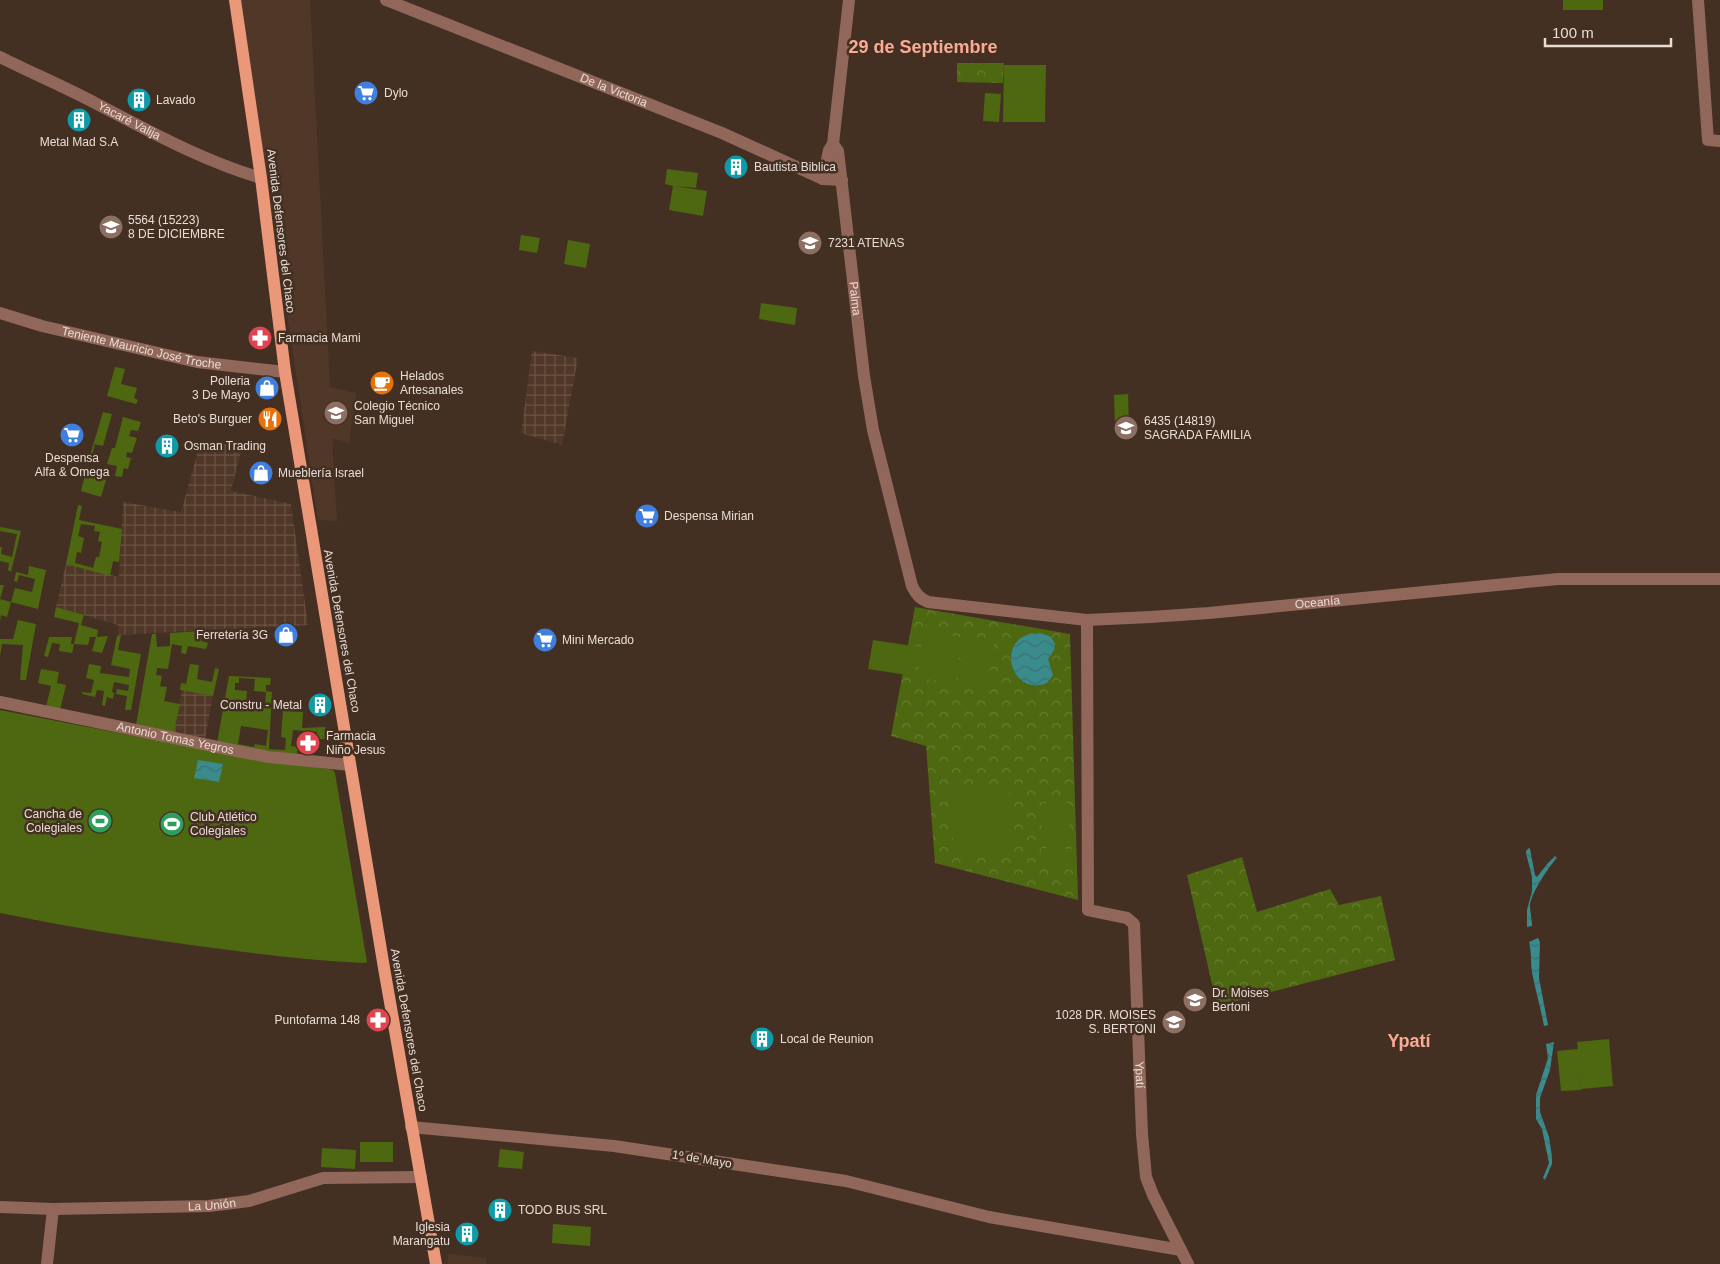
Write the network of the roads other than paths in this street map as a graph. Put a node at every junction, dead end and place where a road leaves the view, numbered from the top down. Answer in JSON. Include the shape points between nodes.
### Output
{"nodes":[{"id":1,"x":234,"y":0,"type":"edge"},
{"id":2,"x":386,"y":0,"type":"edge"},
{"id":3,"x":849,"y":0,"type":"edge"},
{"id":4,"x":1698,"y":0,"type":"edge"},
{"id":5,"x":0,"y":57,"type":"edge"},
{"id":6,"x":1714,"y":141,"type":"edge"},
{"id":7,"x":833,"y":144,"type":"junction"},
{"id":8,"x":261,"y":178,"type":"junction"},
{"id":9,"x":823,"y":179,"type":"junction"},
{"id":10,"x":842,"y":180,"type":"junction"},
{"id":11,"x":0,"y":313,"type":"edge"},
{"id":12,"x":285,"y":372,"type":"junction"},
{"id":13,"x":1720,"y":579,"type":"edge"},
{"id":14,"x":917,"y":595,"type":"joint"},
{"id":15,"x":1087,"y":620,"type":"junction"},
{"id":16,"x":0,"y":702,"type":"edge"},
{"id":17,"x":350,"y":765,"type":"junction"},
{"id":18,"x":412,"y":1127,"type":"junction"},
{"id":19,"x":421,"y":1177,"type":"junction"},
{"id":20,"x":0,"y":1207,"type":"edge"},
{"id":21,"x":53,"y":1209,"type":"junction"},
{"id":22,"x":1181,"y":1250,"type":"junction"},
{"id":23,"x":47,"y":1264,"type":"edge"},
{"id":24,"x":436,"y":1264,"type":"edge"},
{"id":25,"x":1188,"y":1264,"type":"edge"}],
"edges":[{"from":1,"to":8,"type":"main road","name":"Avenida Defensores del Chaco"},
{"from":2,"to":9,"type":"street","name":"De la Victoria","via":[[722,133]]},
{"from":3,"to":7,"type":"street","name":"Palma"},
{"from":4,"to":6,"type":"street"},
{"from":5,"to":8,"type":"street","name":"Yacaré Valija","via":[[170,142]]},
{"from":7,"to":9,"type":"street"},
{"from":7,"to":10,"type":"street","name":"Palma","via":[[838,151]]},
{"from":8,"to":12,"type":"main road","name":"Avenida Defensores del Chaco"},
{"from":9,"to":10,"type":"street","name":"De la Victoria"},
{"from":10,"to":14,"type":"street","name":"Palma","via":[[864,376],[874,430],[912,586]]},
{"from":11,"to":12,"type":"street","name":"Teniente Mauricio José Troche","via":[[197,362]]},
{"from":12,"to":17,"type":"main road","name":"Avenida Defensores del Chaco"},
{"from":13,"to":15,"type":"street","name":"Oceanía","via":[[1558,579],[1199,614]]},
{"from":14,"to":15,"type":"street","name":"Oceanía","via":[[928,602]]},
{"from":15,"to":22,"type":"street","name":"Ypatí","via":[[1088,910],[1127,918],[1134,924],[1146,1177]]},
{"from":16,"to":17,"type":"street","name":"Antonio Tomas Yegros","via":[[237,752]]},
{"from":17,"to":18,"type":"main road","name":"Avenida Defensores del Chaco"},
{"from":18,"to":19,"type":"main road","name":"Avenida Defensores del Chaco"},
{"from":18,"to":22,"type":"street","name":"1º de Mayo","via":[[614,1146],[836,1180],[989,1217]]},
{"from":19,"to":21,"type":"street","name":"La Unión","via":[[323,1178],[249,1201],[209,1206]]},
{"from":19,"to":24,"type":"main road","name":"Avenida Defensores del Chaco"},
{"from":20,"to":21,"type":"street","name":"La Unión"},
{"from":21,"to":23,"type":"street"},
{"from":22,"to":25,"type":"street","name":"Ypatí"}]}
